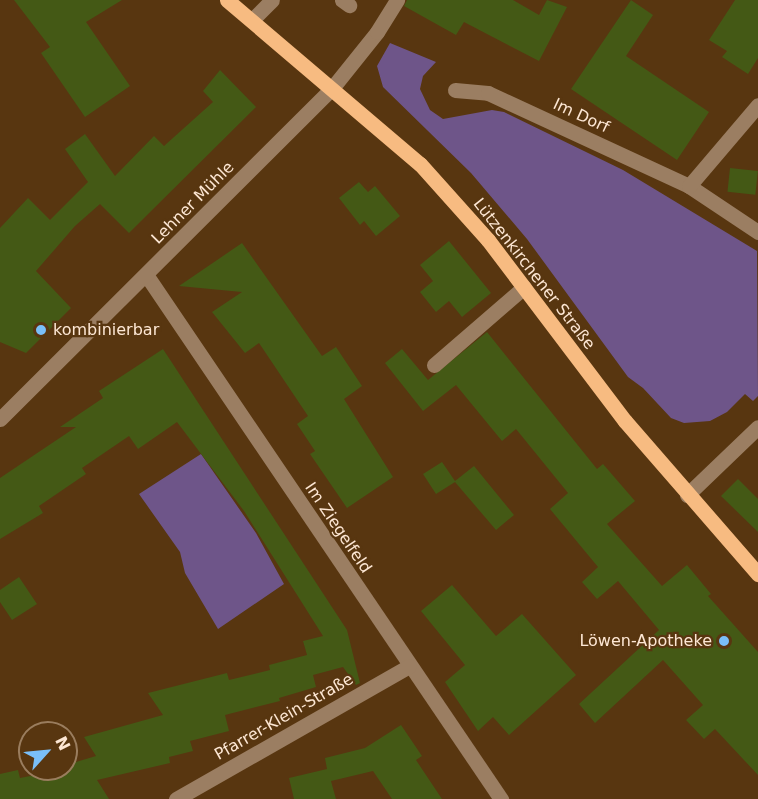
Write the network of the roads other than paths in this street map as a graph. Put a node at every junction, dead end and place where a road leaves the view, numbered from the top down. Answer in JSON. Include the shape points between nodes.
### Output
{"nodes":[{"id":1,"x":227,"y":0,"type":"edge"},
{"id":2,"x":272,"y":0,"type":"edge"},
{"id":3,"x":398,"y":0,"type":"edge"},
{"id":4,"x":252,"y":20,"type":"junction"},
{"id":5,"x":333,"y":87,"type":"junction"},
{"id":6,"x":455,"y":90,"type":"dead end"},
{"id":7,"x":758,"y":105,"type":"edge"},
{"id":8,"x":689,"y":186,"type":"junction"},
{"id":9,"x":758,"y":232,"type":"edge"},
{"id":10,"x":147,"y":276,"type":"junction"},
{"id":11,"x":524,"y":288,"type":"junction"},
{"id":12,"x":434,"y":365,"type":"dead end"},
{"id":13,"x":0,"y":419,"type":"edge"},
{"id":14,"x":758,"y":427,"type":"edge"},
{"id":15,"x":687,"y":495,"type":"junction"},
{"id":16,"x":758,"y":574,"type":"edge"},
{"id":17,"x":409,"y":666,"type":"junction"},
{"id":18,"x":176,"y":799,"type":"edge"},
{"id":19,"x":501,"y":799,"type":"edge"}],
"edges":[{"from":1,"to":4,"type":"main road","name":"Lützenkirchener Straße"},
{"from":2,"to":4,"type":"street"},
{"from":3,"to":5,"type":"street","name":"Lehner Mühle"},
{"from":4,"to":5,"type":"main road","name":"Lützenkirchener Straße"},
{"from":5,"to":10,"type":"street","name":"Lehner Mühle"},
{"from":5,"to":11,"type":"main road","name":"Lützenkirchener Straße","via":[[420,164],[488,240]]},
{"from":6,"to":8,"type":"street","name":"Im Dorf","via":[[488,93]]},
{"from":7,"to":8,"type":"street"},
{"from":8,"to":9,"type":"street","name":"Im Dorf"},
{"from":10,"to":13,"type":"street","name":"Lehner Mühle"},
{"from":10,"to":17,"type":"street","name":"Im Ziegelfeld"},
{"from":11,"to":12,"type":"street"},
{"from":11,"to":15,"type":"main road","name":"Lützenkirchener Straße","via":[[625,422]]},
{"from":14,"to":15,"type":"street"},
{"from":15,"to":16,"type":"main road","name":"Lützenkirchener Straße"},
{"from":17,"to":18,"type":"street","name":"Pfarrer-Klein-Straße"},
{"from":17,"to":19,"type":"street","name":"Im Ziegelfeld"}]}
